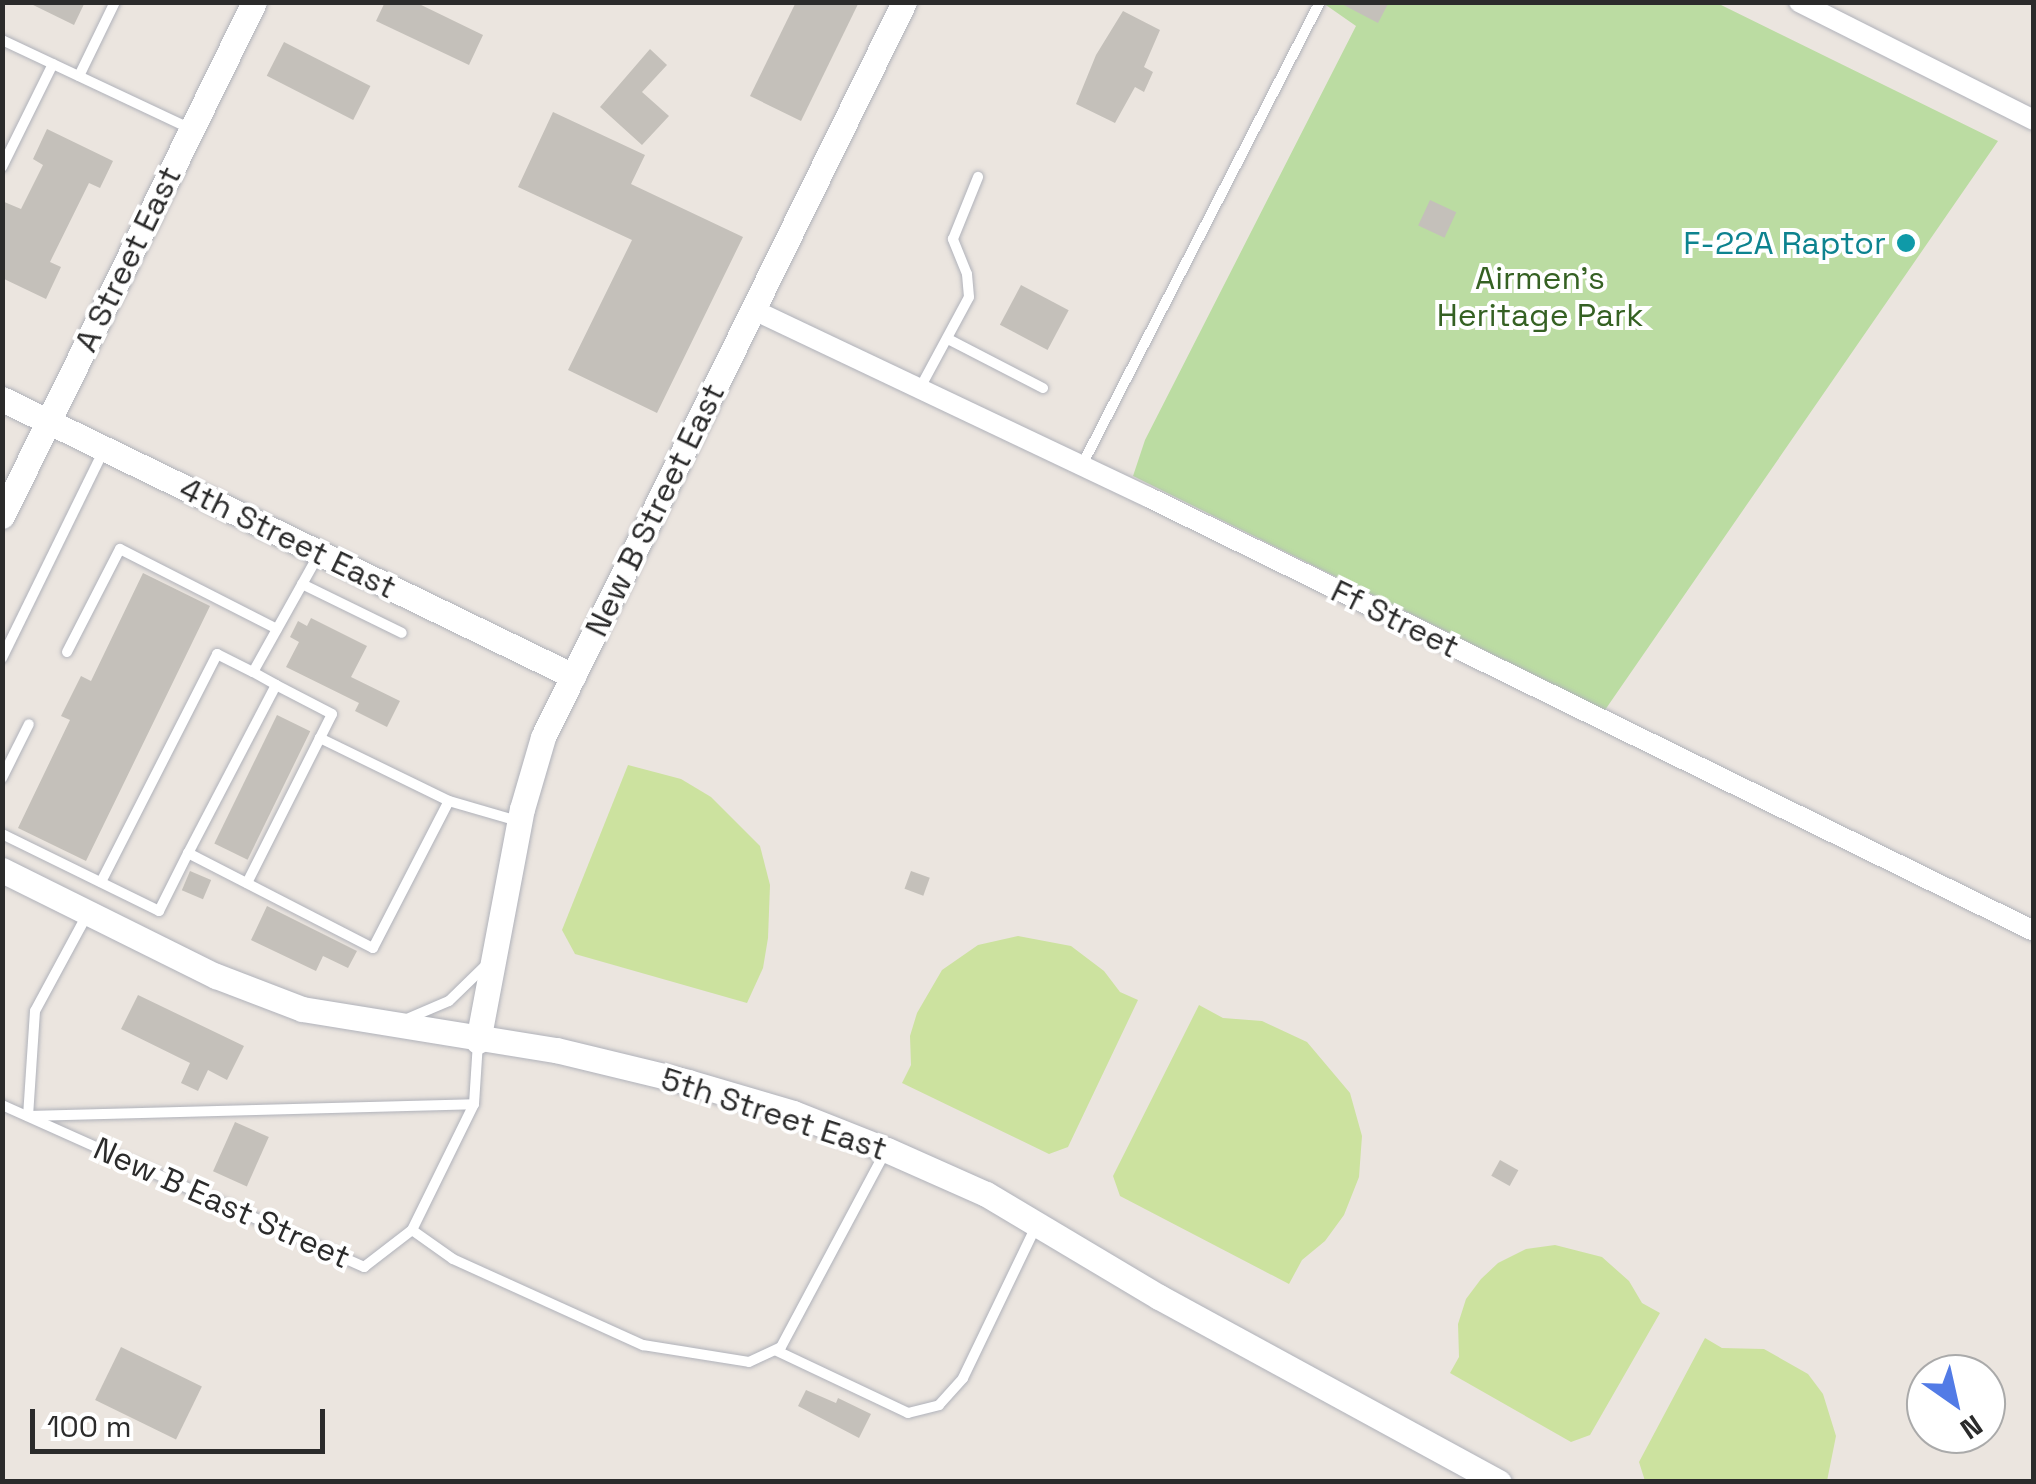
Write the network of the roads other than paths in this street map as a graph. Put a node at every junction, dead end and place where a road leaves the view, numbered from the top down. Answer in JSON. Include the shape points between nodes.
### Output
{"nodes":[{"id":1,"x":115,"y":2,"type":"edge"},
{"id":2,"x":904,"y":2,"type":"edge"},
{"id":3,"x":1320,"y":2,"type":"edge"},
{"id":4,"x":1799,"y":2,"type":"edge"},
{"id":5,"x":250,"y":4,"type":"edge"},
{"id":6,"x":2,"y":40,"type":"edge"},
{"id":7,"x":52,"y":64,"type":"junction"},
{"id":8,"x":79,"y":76,"type":"junction"},
{"id":9,"x":2034,"y":120,"type":"edge"},
{"id":10,"x":191,"y":130,"type":"junction"},
{"id":11,"x":2,"y":166,"type":"edge"},
{"id":12,"x":978,"y":177,"type":"dead end"},
{"id":13,"x":754,"y":310,"type":"junction"},
{"id":14,"x":948,"y":339,"type":"junction"},
{"id":15,"x":920,"y":388,"type":"junction"},
{"id":16,"x":1043,"y":388,"type":"dead end"},
{"id":17,"x":2,"y":400,"type":"edge"},
{"id":18,"x":48,"y":422,"type":"junction"},
{"id":19,"x":104,"y":449,"type":"junction"},
{"id":20,"x":1082,"y":465,"type":"junction"},
{"id":21,"x":2,"y":516,"type":"edge"},
{"id":22,"x":319,"y":553,"type":"junction"},
{"id":23,"x":302,"y":584,"type":"junction"},
{"id":24,"x":277,"y":628,"type":"junction"},
{"id":25,"x":402,"y":632,"type":"dead end"},
{"id":26,"x":67,"y":652,"type":"dead end"},
{"id":27,"x":2,"y":658,"type":"edge"},
{"id":28,"x":253,"y":672,"type":"junction"},
{"id":29,"x":572,"y":676,"type":"junction"},
{"id":30,"x":276,"y":684,"type":"junction"},
{"id":31,"x":29,"y":724,"type":"dead end"},
{"id":32,"x":320,"y":738,"type":"junction"},
{"id":33,"x":2,"y":778,"type":"edge"},
{"id":34,"x":449,"y":801,"type":"junction"},
{"id":35,"x":519,"y":822,"type":"junction"},
{"id":36,"x":2,"y":834,"type":"edge"},
{"id":37,"x":188,"y":853,"type":"junction"},
{"id":38,"x":2,"y":870,"type":"edge"},
{"id":39,"x":101,"y":882,"type":"junction"},
{"id":40,"x":247,"y":883,"type":"junction"},
{"id":41,"x":88,"y":912,"type":"junction"},
{"id":42,"x":2034,"y":931,"type":"edge"},
{"id":43,"x":494,"y":955,"type":"junction"},
{"id":44,"x":388,"y":1025,"type":"junction"},
{"id":45,"x":478,"y":1041,"type":"junction"},
{"id":46,"x":474,"y":1104,"type":"junction"},
{"id":47,"x":2,"y":1105,"type":"edge"},
{"id":48,"x":28,"y":1116,"type":"junction"},
{"id":49,"x":887,"y":1150,"type":"junction"},
{"id":50,"x":1037,"y":1223,"type":"junction"},
{"id":51,"x":412,"y":1230,"type":"junction"},
{"id":52,"x":777,"y":1351,"type":"junction"},
{"id":53,"x":1499,"y":1482,"type":"edge"}],
"edges":[{"from":1,"to":8,"type":"lane"},
{"from":2,"to":13,"type":"street","name":"New B Street East"},
{"from":3,"to":20,"type":"lane"},
{"from":4,"to":9,"type":"street"},
{"from":5,"to":10,"type":"street","name":"A Street East"},
{"from":6,"to":7,"type":"lane"},
{"from":7,"to":8,"type":"lane"},
{"from":7,"to":11,"type":"lane"},
{"from":8,"to":10,"type":"lane"},
{"from":10,"to":18,"type":"street","name":"A Street East"},
{"from":12,"to":14,"type":"lane","via":[[953,238],[970,286]]},
{"from":13,"to":15,"type":"street","name":"Ff Street"},
{"from":13,"to":29,"type":"street","name":"New B Street East"},
{"from":14,"to":15,"type":"lane"},
{"from":14,"to":16,"type":"lane"},
{"from":15,"to":20,"type":"street","name":"Ff Street"},
{"from":17,"to":18,"type":"street","name":"4th Street East"},
{"from":18,"to":19,"type":"street","name":"4th Street East"},
{"from":18,"to":21,"type":"street","name":"A Street East"},
{"from":19,"to":22,"type":"street","name":"4th Street East"},
{"from":19,"to":27,"type":"lane"},
{"from":20,"to":42,"type":"street","name":"Ff Street"},
{"from":22,"to":23,"type":"lane"},
{"from":22,"to":29,"type":"street","name":"4th Street East"},
{"from":23,"to":24,"type":"lane"},
{"from":23,"to":25,"type":"lane"},
{"from":24,"to":26,"type":"lane","via":[[120,548]]},
{"from":24,"to":28,"type":"lane"},
{"from":28,"to":30,"type":"lane"},
{"from":28,"to":39,"type":"lane","via":[[217,654]]},
{"from":29,"to":35,"type":"street","name":"New B Street East","via":[[542,737]]},
{"from":30,"to":32,"type":"lane","via":[[332,714]]},
{"from":30,"to":37,"type":"lane"},
{"from":31,"to":33,"type":"lane"},
{"from":32,"to":34,"type":"lane"},
{"from":32,"to":40,"type":"lane"},
{"from":34,"to":35,"type":"lane"},
{"from":34,"to":40,"type":"lane","via":[[373,948]]},
{"from":35,"to":43,"type":"street","name":"New B Street East"},
{"from":36,"to":39,"type":"lane"},
{"from":37,"to":39,"type":"lane","via":[[160,911]]},
{"from":37,"to":40,"type":"lane"},
{"from":38,"to":41,"type":"street","name":"5th Street East"},
{"from":41,"to":44,"type":"street","name":"5th Street East","via":[[245,989],[302,1009]]},
{"from":41,"to":48,"type":"lane","via":[[35,1011]]},
{"from":43,"to":44,"type":"lane","via":[[449,1000]]},
{"from":43,"to":45,"type":"street","name":"New B Street East"},
{"from":44,"to":45,"type":"street","name":"5th Street East"},
{"from":45,"to":46,"type":"lane","name":"New B East Street"},
{"from":45,"to":49,"type":"street","name":"5th Street East","via":[[556,1050],[688,1082]]},
{"from":46,"to":48,"type":"lane"},
{"from":46,"to":51,"type":"lane","name":"New B East Street"},
{"from":47,"to":48,"type":"lane","name":"New B East Street"},
{"from":48,"to":51,"type":"lane","name":"New B East Street","via":[[364,1267]]},
{"from":49,"to":50,"type":"street","name":"5th Street East"},
{"from":49,"to":52,"type":"lane"},
{"from":50,"to":52,"type":"lane","via":[[963,1378],[938,1406],[908,1413]]},
{"from":50,"to":53,"type":"street","name":"5th Street East"},
{"from":51,"to":52,"type":"lane","via":[[453,1259],[643,1345],[748,1362]]}]}
